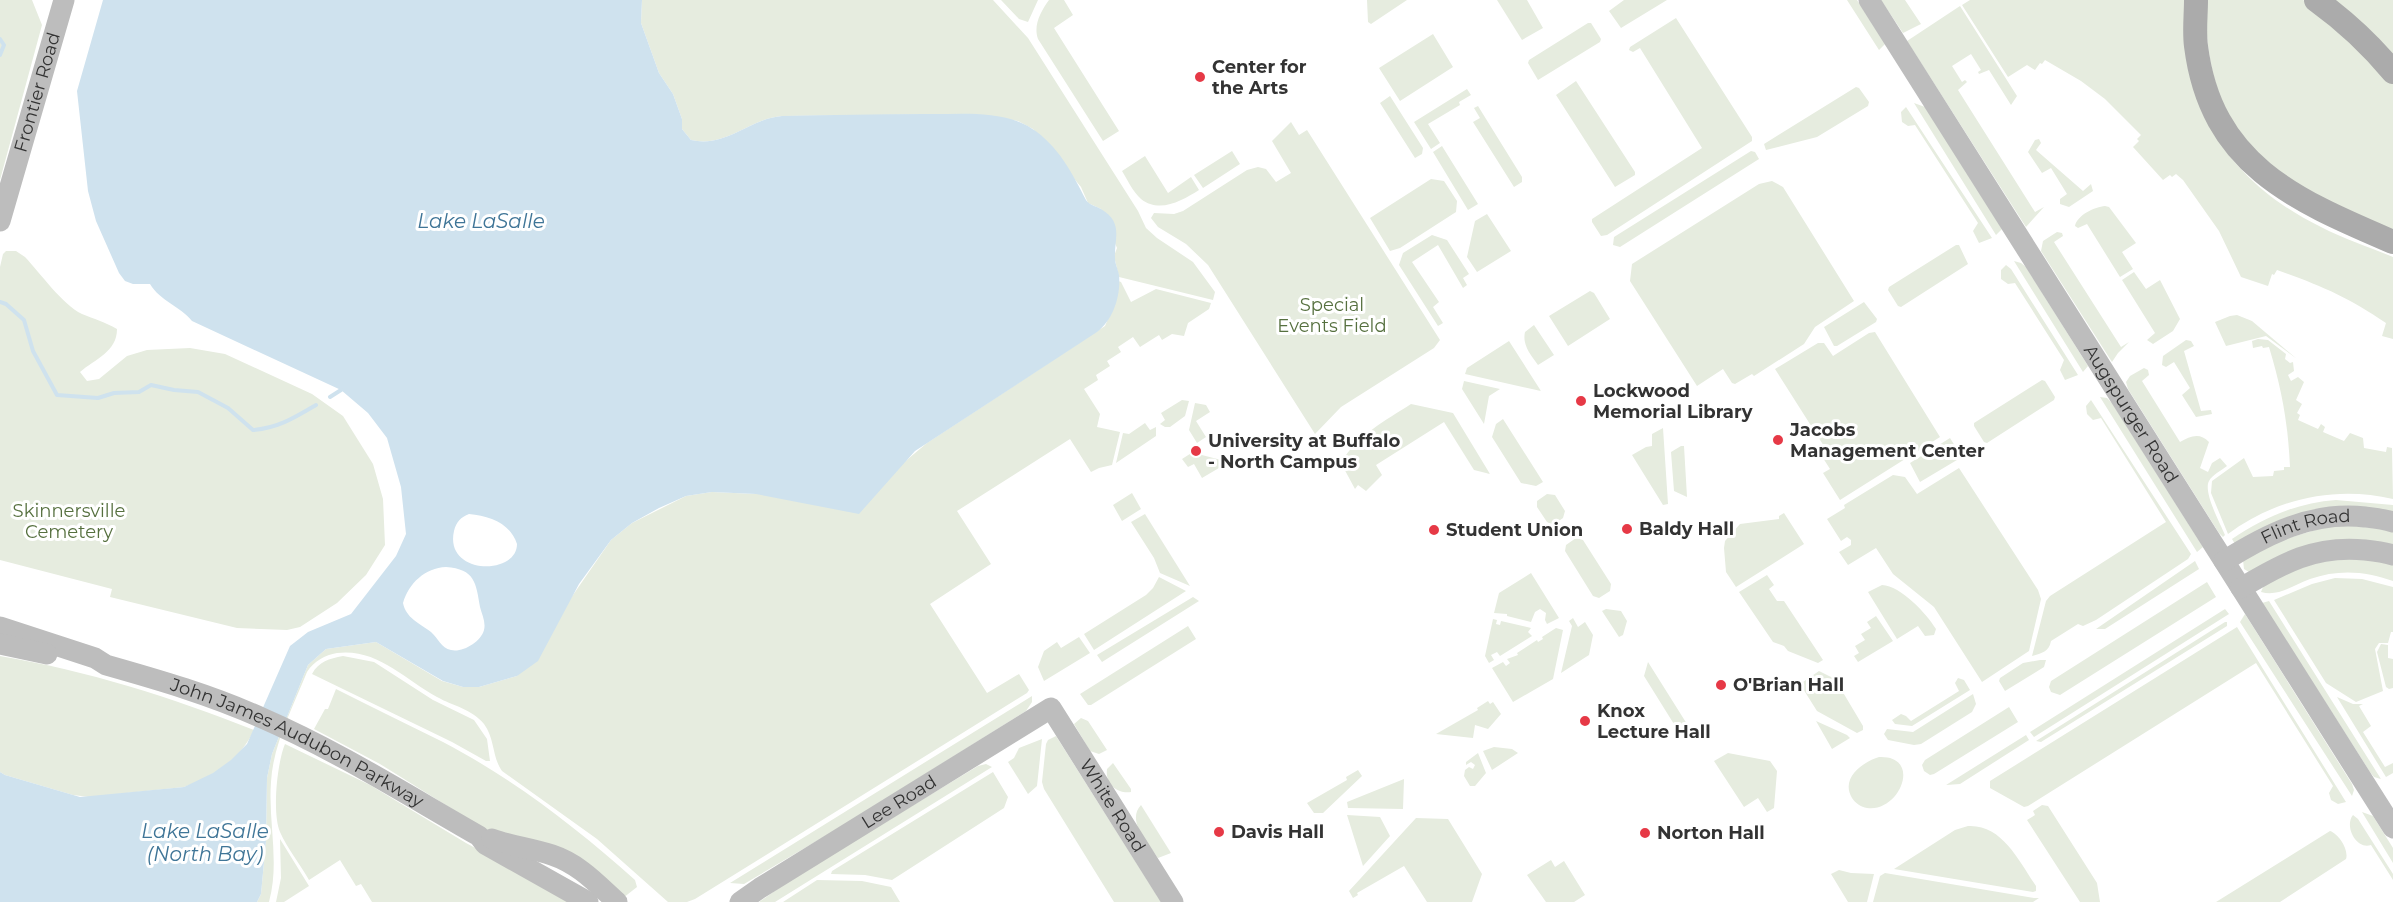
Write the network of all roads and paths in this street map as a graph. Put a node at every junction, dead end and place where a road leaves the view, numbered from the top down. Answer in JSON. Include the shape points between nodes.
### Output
{"nodes":[{"id":1,"x":63,"y":0,"type":"edge"},
{"id":2,"x":1869,"y":0,"type":"edge"},
{"id":3,"x":2316,"y":0,"type":"edge"},
{"id":4,"x":2196,"y":6,"type":"edge"},
{"id":5,"x":2393,"y":72,"type":"edge"},
{"id":6,"x":0,"y":221,"type":"edge"},
{"id":7,"x":2393,"y":242,"type":"edge"},
{"id":8,"x":2393,"y":522,"type":"edge"},
{"id":9,"x":2393,"y":555,"type":"edge"},
{"id":10,"x":2224,"y":561,"type":"junction"},
{"id":11,"x":2241,"y":588,"type":"junction"},
{"id":12,"x":0,"y":627,"type":"edge"},
{"id":13,"x":0,"y":644,"type":"edge"},
{"id":14,"x":106,"y":665,"type":"junction"},
{"id":15,"x":1051,"y":708,"type":"joint"},
{"id":16,"x":2393,"y":828,"type":"edge"},
{"id":17,"x":479,"y":836,"type":"junction"},
{"id":18,"x":741,"y":900,"type":"edge"},
{"id":19,"x":588,"y":902,"type":"edge"},
{"id":20,"x":617,"y":902,"type":"edge"},
{"id":21,"x":1173,"y":902,"type":"edge"}],
"edges":[{"from":1,"to":6,"type":"street","name":"Frontier Road"},
{"from":2,"to":10,"type":"street","name":"Augspurger Road"},
{"from":3,"to":5,"type":"main road","via":[[2375,50]]},
{"from":4,"to":7,"type":"main road","via":[[2195,44],[2200,72],[2218,120],[2242,154],[2278,186],[2308,204]]},
{"from":8,"to":10,"type":"street","name":"Flint Road","via":[[2352,516],[2303,522],[2279,530]]},
{"from":9,"to":11,"type":"street","name":"Flint Road","via":[[2331,549],[2285,562]]},
{"from":10,"to":11,"type":"street","name":"Augspurger Road"},
{"from":11,"to":16,"type":"street","name":"Augspurger Road"},
{"from":12,"to":14,"type":"street","name":"John James Audubon Parkway"},
{"from":13,"to":14,"type":"street","name":"John James Audubon Parkway","via":[[93,666]]},
{"from":14,"to":17,"type":"street","name":"John James Audubon Parkway","via":[[231,705],[312,741]]},
{"from":15,"to":18,"type":"street","name":"Lee Road"},
{"from":15,"to":21,"type":"street","name":"White Road"},
{"from":17,"to":19,"type":"street","name":"John James Audubon Parkway","via":[[485,844]]},
{"from":17,"to":20,"type":"street","name":"John James Audubon Parkway","via":[[568,862],[592,877]]}]}
